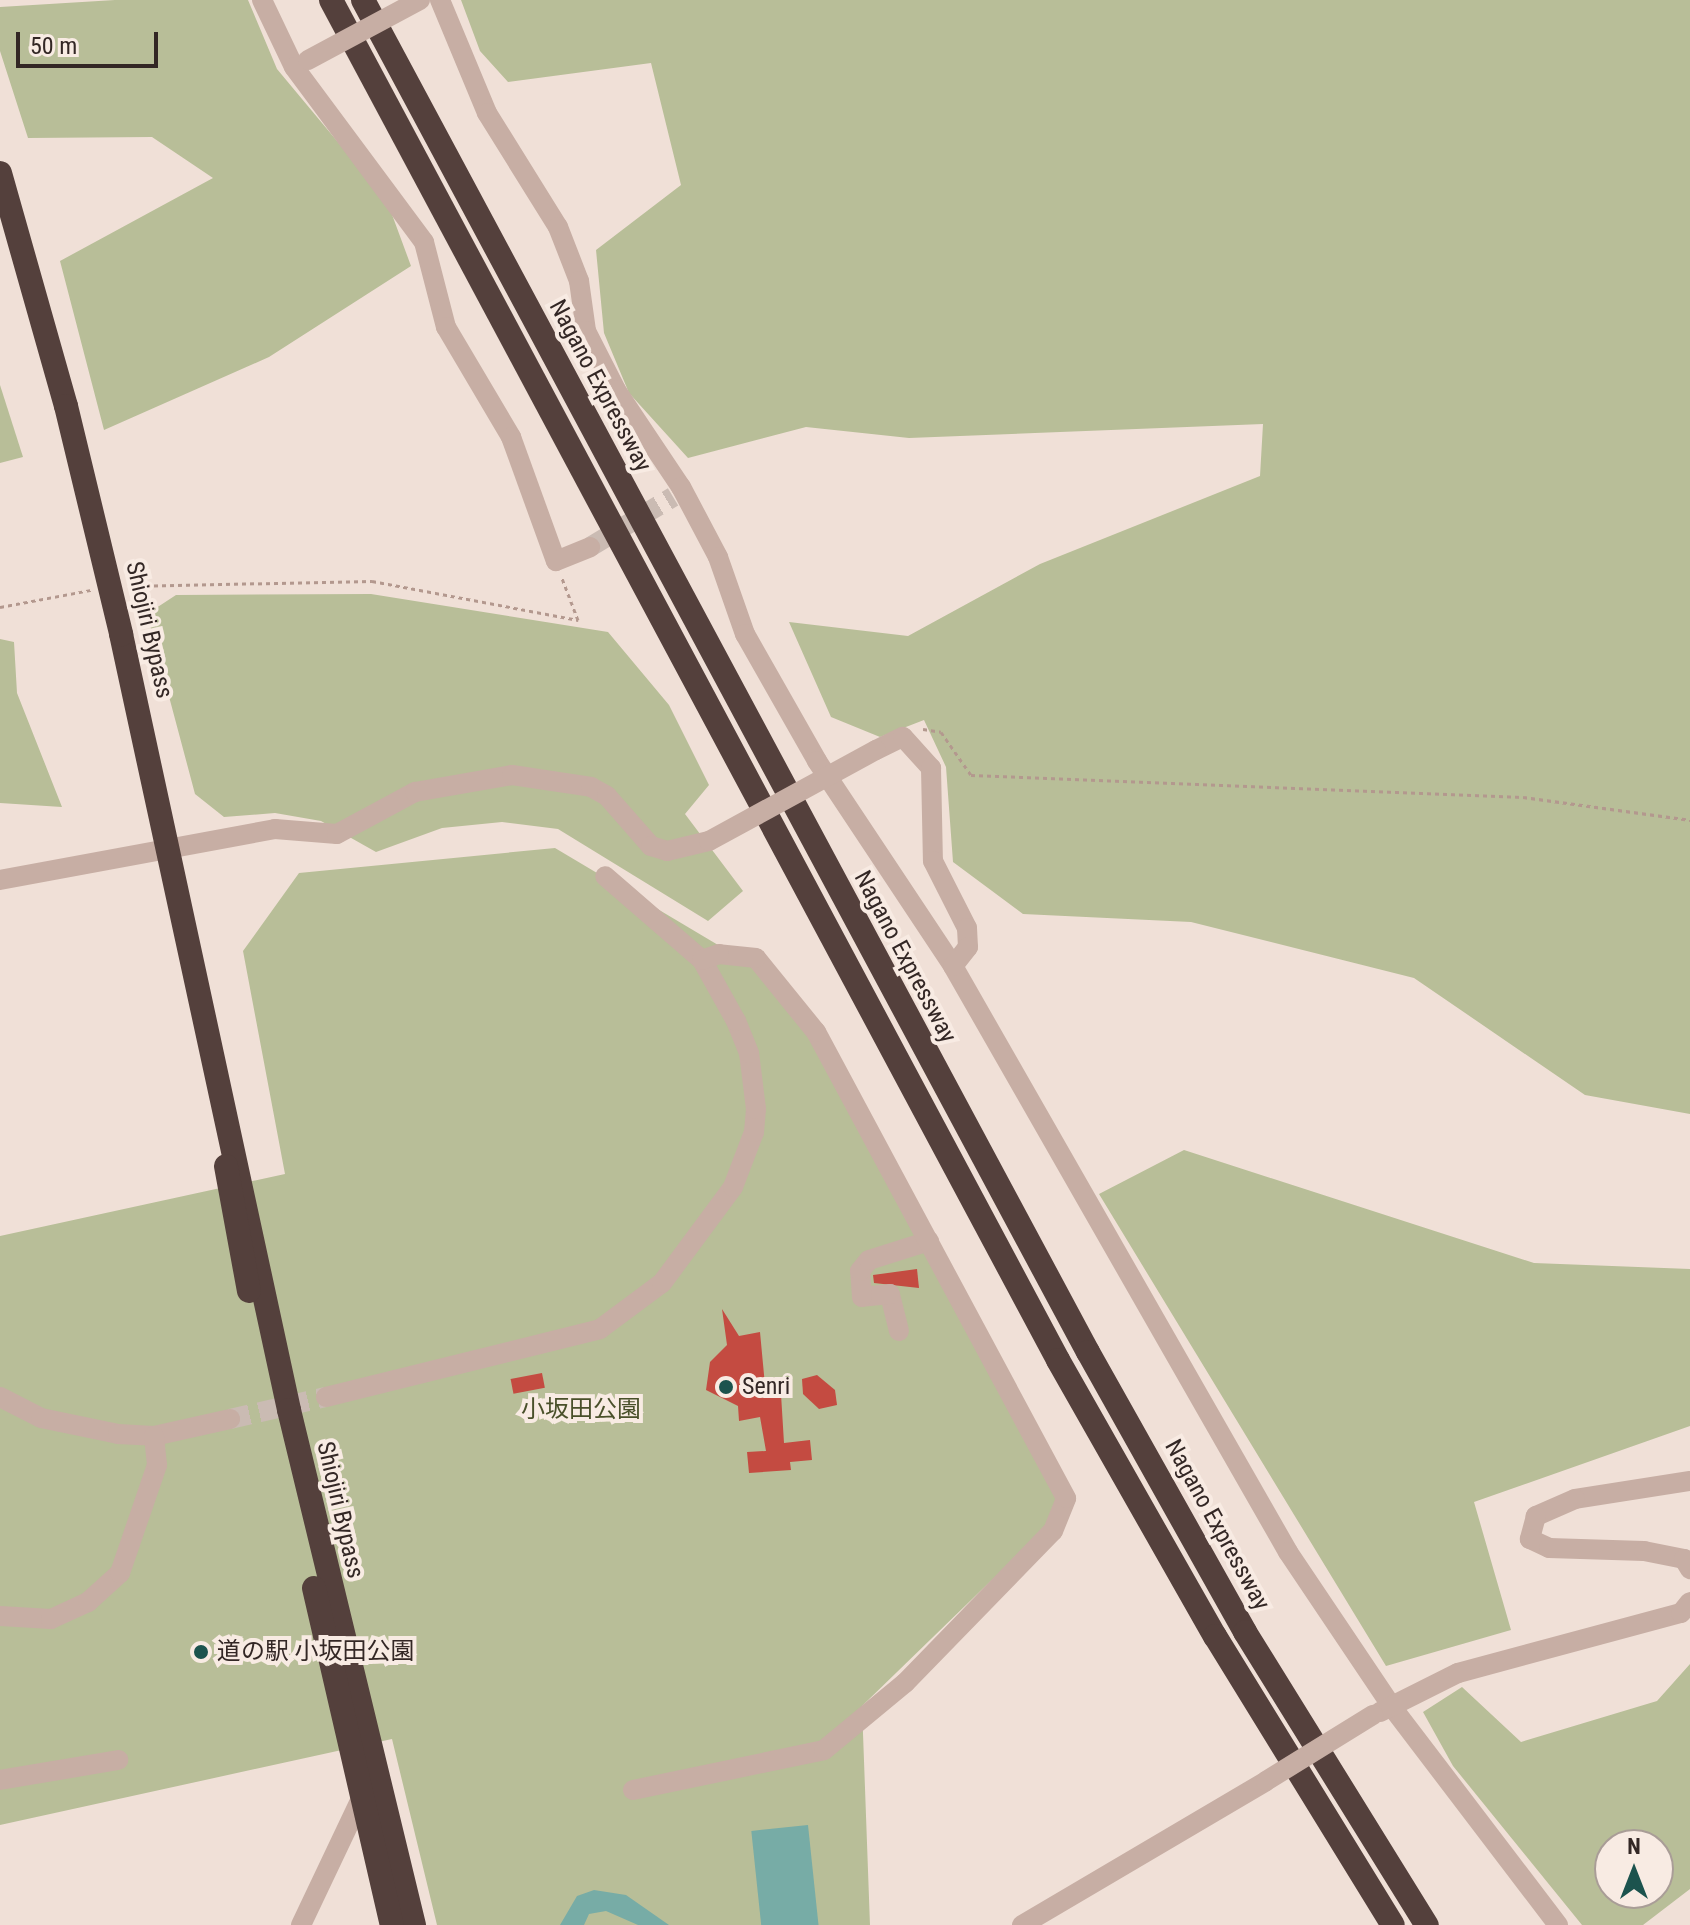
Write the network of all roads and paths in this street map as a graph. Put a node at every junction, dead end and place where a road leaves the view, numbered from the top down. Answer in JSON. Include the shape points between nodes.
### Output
{"nodes":[{"id":1,"x":262,"y":0,"type":"edge"},
{"id":2,"x":331,"y":0,"type":"edge"},
{"id":3,"x":363,"y":0,"type":"edge"},
{"id":4,"x":420,"y":0,"type":"edge"},
{"id":5,"x":440,"y":0,"type":"edge"},
{"id":6,"x":301,"y":63,"type":"junction"},
{"id":7,"x":0,"y":173,"type":"edge"},
{"id":8,"x":590,"y":547,"type":"tunnel mouth"},
{"id":9,"x":556,"y":561,"type":"junction"},
{"id":10,"x":127,"y":586,"type":"dead end"},
{"id":11,"x":96,"y":589,"type":"dead end"},
{"id":12,"x":0,"y":607,"type":"edge"},
{"id":13,"x":903,"y":737,"type":"junction"},
{"id":14,"x":1690,"y":820,"type":"edge"},
{"id":15,"x":168,"y":850,"type":"junction"},
{"id":16,"x":605,"y":876,"type":"dead end"},
{"id":17,"x":0,"y":880,"type":"edge"},
{"id":18,"x":702,"y":960,"type":"junction"},
{"id":19,"x":953,"y":966,"type":"junction"},
{"id":20,"x":221,"y":1104,"type":"junction"},
{"id":21,"x":929,"y":1241,"type":"junction"},
{"id":22,"x":899,"y":1331,"type":"dead end"},
{"id":23,"x":0,"y":1397,"type":"edge"},
{"id":24,"x":326,"y":1397,"type":"tunnel mouth"},
{"id":25,"x":230,"y":1419,"type":"tunnel mouth"},
{"id":26,"x":154,"y":1436,"type":"junction"},
{"id":27,"x":1690,"y":1481,"type":"edge"},
{"id":28,"x":1690,"y":1569,"type":"edge"},
{"id":29,"x":1690,"y":1602,"type":"edge"},
{"id":30,"x":0,"y":1616,"type":"edge"},
{"id":31,"x":1392,"y":1707,"type":"junction"},
{"id":32,"x":118,"y":1760,"type":"dead end"},
{"id":33,"x":0,"y":1780,"type":"edge"},
{"id":34,"x":633,"y":1790,"type":"dead end"},
{"id":35,"x":360,"y":1801,"type":"junction"},
{"id":36,"x":301,"y":1925,"type":"edge"},
{"id":37,"x":392,"y":1925,"type":"edge"},
{"id":38,"x":414,"y":1925,"type":"edge"},
{"id":39,"x":1022,"y":1925,"type":"edge"},
{"id":40,"x":1393,"y":1925,"type":"edge"},
{"id":41,"x":1427,"y":1925,"type":"edge"},
{"id":42,"x":1558,"y":1925,"type":"edge"}],
"edges":[{"from":1,"to":6,"type":"street"},
{"from":2,"to":40,"type":"highway","via":[[1058,1360],[1215,1636]]},
{"from":3,"to":41,"type":"highway","name":"Nagano Expressway","via":[[1088,1352],[1245,1632]]},
{"from":4,"to":6,"type":"street","bridge":true},
{"from":5,"to":19,"type":"street","via":[[487,113],[558,227],[579,281],[586,331],[718,557],[745,634],[809,748]]},
{"from":6,"to":9,"type":"street","via":[[424,242],[446,327],[511,437]]},
{"from":7,"to":15,"type":"highway","name":"Shiojiri Bypass","bridge":true,"via":[[66,406]]},
{"from":8,"to":9,"type":"street"},
{"from":9,"to":10,"type":"path","via":[[578,620],[372,581]]},
{"from":11,"to":12,"type":"path"},
{"from":13,"to":14,"type":"path","via":[[924,728],[941,732],[971,775],[1523,797]]},
{"from":13,"to":15,"type":"street","bridge":true,"via":[[709,841],[667,851],[651,846],[607,796],[591,787],[512,775],[415,792],[337,834],[275,829]]},
{"from":13,"to":19,"type":"street","via":[[931,768],[933,861],[967,928],[968,947]]},
{"from":15,"to":17,"type":"street"},
{"from":15,"to":20,"type":"highway","name":"Shiojiri Bypass"},
{"from":16,"to":18,"type":"street"},
{"from":18,"to":21,"type":"street","via":[[719,954],[756,958],[816,1032]]},
{"from":18,"to":24,"type":"street","via":[[749,1053],[756,1109],[754,1132],[733,1187],[686,1255],[634,1307],[600,1329]]},
{"from":19,"to":31,"type":"street","via":[[1288,1552]]},
{"from":20,"to":35,"type":"highway","name":"Shiojiri Bypass","via":[[228,1195]]},
{"from":20,"to":38,"type":"highway","name":"Shiojiri Bypass","via":[[334,1609]]},
{"from":21,"to":22,"type":"street","via":[[869,1260],[860,1271],[862,1297],[890,1294]]},
{"from":21,"to":34,"type":"street","via":[[1066,1498],[1053,1531],[905,1683],[824,1750]]},
{"from":23,"to":26,"type":"street","via":[[83,1430]]},
{"from":25,"to":26,"type":"street"},
{"from":26,"to":30,"type":"street","via":[[157,1465],[120,1573],[88,1602],[51,1619]]},
{"from":27,"to":28,"type":"street","via":[[1575,1499],[1536,1516],[1530,1539],[1549,1548],[1644,1551],[1684,1559]]},
{"from":29,"to":31,"type":"street","via":[[1681,1613],[1458,1673]]},
{"from":31,"to":39,"type":"street","bridge":true},
{"from":31,"to":42,"type":"street"},
{"from":32,"to":33,"type":"street"},
{"from":35,"to":36,"type":"street"},
{"from":35,"to":37,"type":"highway","name":"Shiojiri Bypass"}]}
